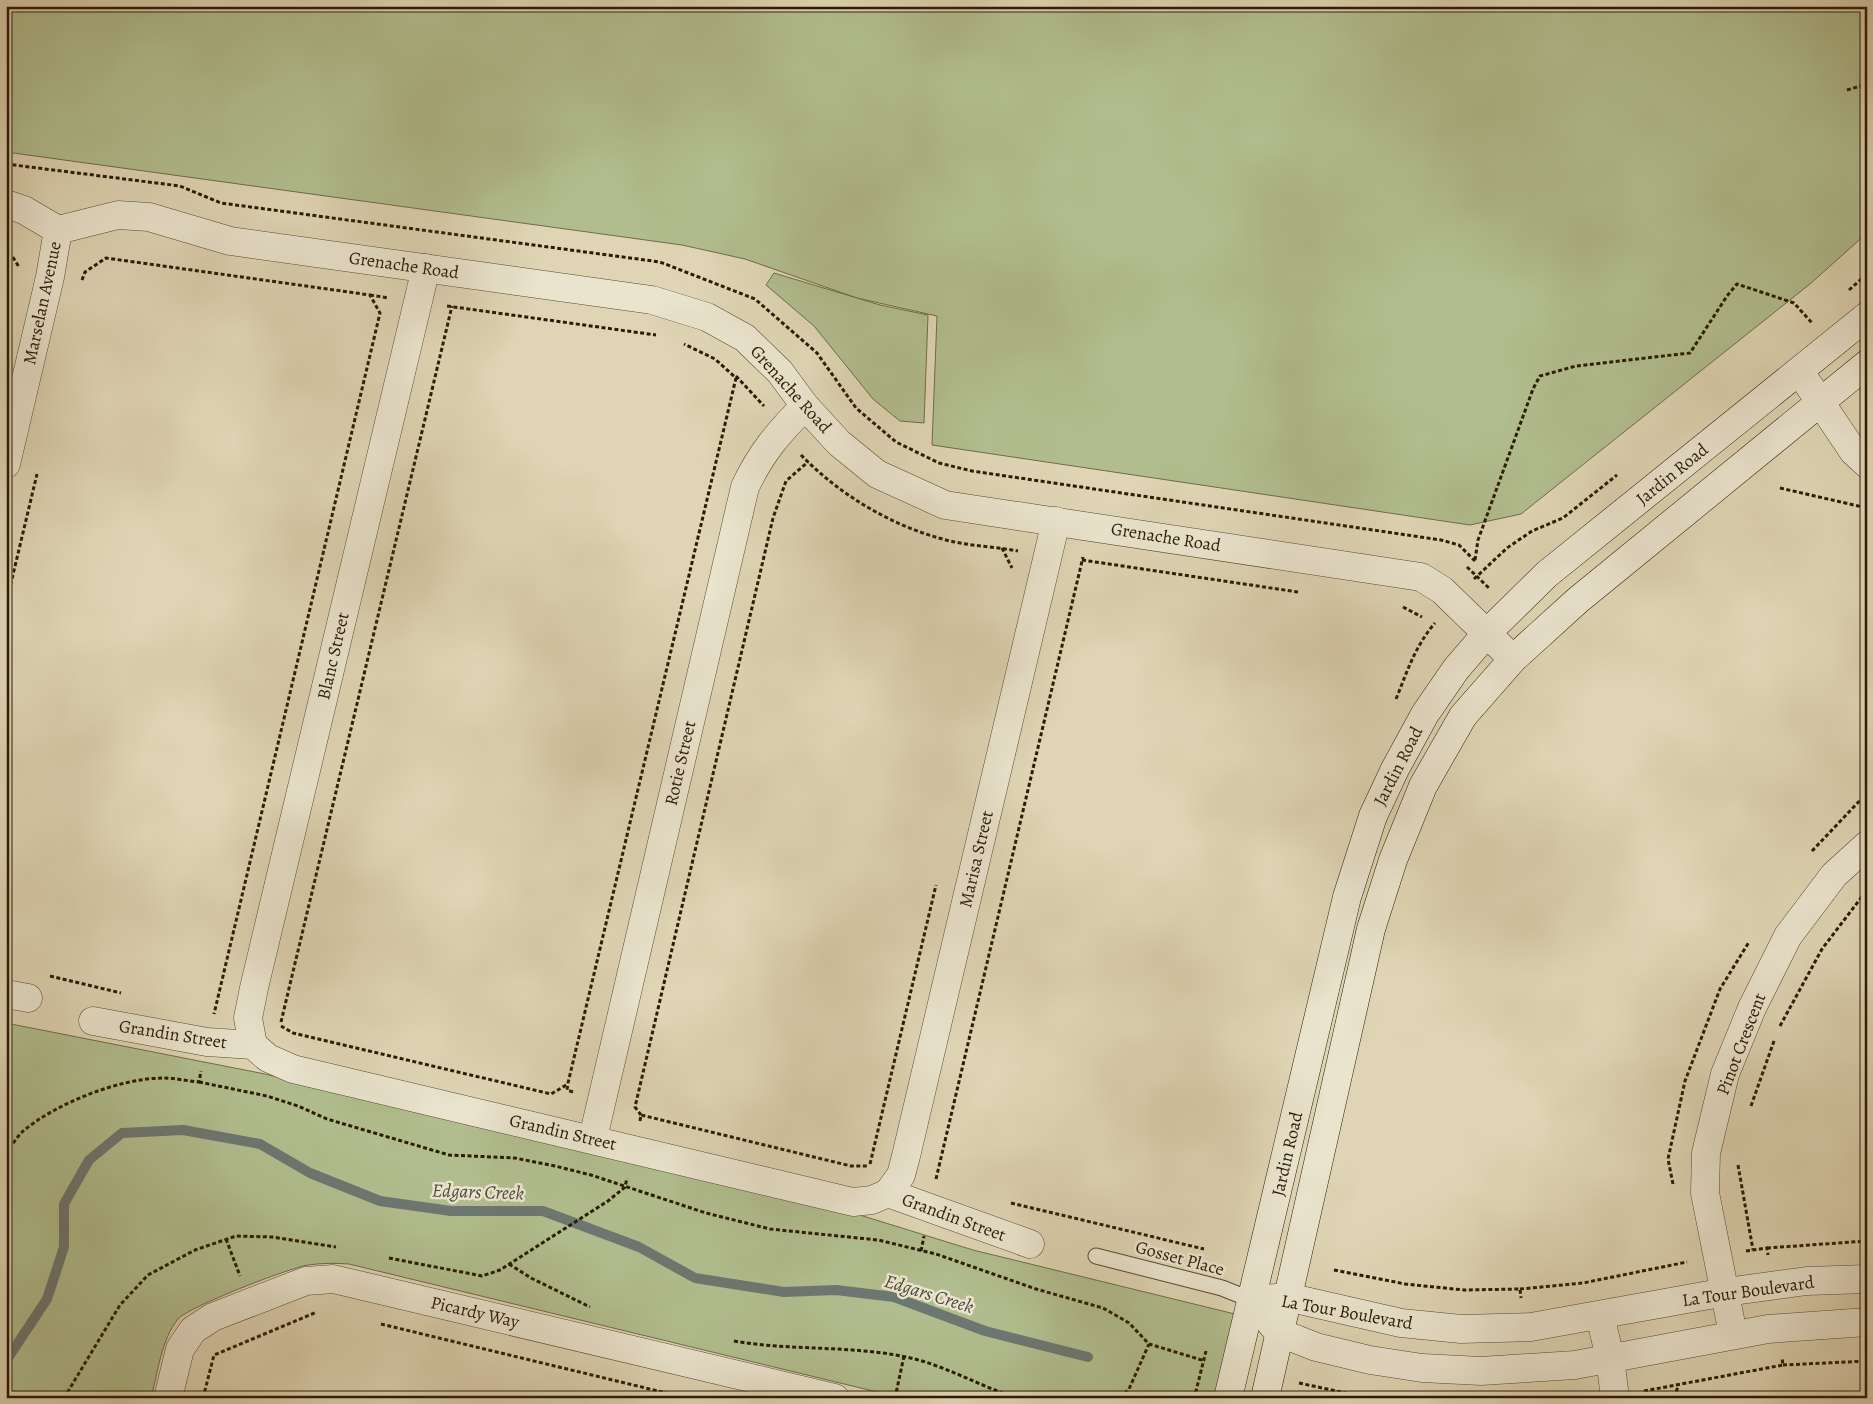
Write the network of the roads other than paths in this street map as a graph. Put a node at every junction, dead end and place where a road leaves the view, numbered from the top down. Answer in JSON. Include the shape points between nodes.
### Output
{"nodes":[{"id":1,"x":6,"y":204,"type":"edge"},
{"id":2,"x":58,"y":230,"type":"junction"},
{"id":3,"x":426,"y":268,"type":"junction"},
{"id":4,"x":1867,"y":316,"type":"edge"},
{"id":5,"x":1867,"y":364,"type":"edge"},
{"id":6,"x":1800,"y":372,"type":"junction"},
{"id":7,"x":1820,"y":402,"type":"junction"},
{"id":8,"x":805,"y":406,"type":"junction"},
{"id":9,"x":6,"y":464,"type":"edge"},
{"id":10,"x":1867,"y":464,"type":"edge"},
{"id":11,"x":1056,"y":521,"type":"junction"},
{"id":12,"x":1487,"y":633,"type":"junction"},
{"id":13,"x":1513,"y":659,"type":"junction"},
{"id":14,"x":1867,"y":845,"type":"edge"},
{"id":15,"x":93,"y":1021,"type":"dead end"},
{"id":16,"x":253,"y":1045,"type":"junction"},
{"id":17,"x":593,"y":1138,"type":"junction"},
{"id":18,"x":888,"y":1193,"type":"junction"},
{"id":19,"x":1030,"y":1244,"type":"dead end"},
{"id":20,"x":1096,"y":1256,"type":"dead end"},
{"id":21,"x":1867,"y":1279,"type":"edge"},
{"id":22,"x":1726,"y":1292,"type":"junction"},
{"id":23,"x":1287,"y":1297,"type":"junction"},
{"id":24,"x":1252,"y":1300,"type":"junction"},
{"id":25,"x":1600,"y":1316,"type":"junction"},
{"id":26,"x":1867,"y":1322,"type":"edge"},
{"id":27,"x":1278,"y":1332,"type":"junction"},
{"id":28,"x":1733,"y":1334,"type":"junction"},
{"id":29,"x":1610,"y":1358,"type":"junction"},
{"id":30,"x":168,"y":1398,"type":"edge"},
{"id":31,"x":835,"y":1398,"type":"edge"},
{"id":32,"x":1228,"y":1398,"type":"edge"},
{"id":33,"x":1265,"y":1398,"type":"edge"},
{"id":34,"x":1615,"y":1398,"type":"edge"}],
"edges":[{"from":1,"to":2,"type":"street","via":[[24,210]]},
{"from":2,"to":3,"type":"street","name":"Grenache Road","via":[[118,215],[149,217],[230,241]]},
{"from":2,"to":9,"type":"street","name":"Marselan Avenue"},
{"from":3,"to":8,"type":"street","name":"Grenache Road","via":[[652,300],[707,317],[745,338],[780,372]]},
{"from":3,"to":16,"type":"street","name":"Blanc Street","via":[[254,988],[248,1018]]},
{"from":4,"to":6,"type":"street","name":"Jardin Road"},
{"from":5,"to":7,"type":"street","name":"Jardin Road"},
{"from":6,"to":7,"type":"street"},
{"from":6,"to":12,"type":"street","name":"Jardin Road","via":[[1548,574]]},
{"from":7,"to":10,"type":"street","via":[[1853,451]]},
{"from":7,"to":13,"type":"street","name":"Jardin Road","via":[[1578,600]]},
{"from":8,"to":11,"type":"street","name":"Grenache Road","via":[[839,443],[877,474],[945,505]]},
{"from":8,"to":17,"type":"street","name":"Rotie Street","via":[[759,458],[745,487]]},
{"from":11,"to":12,"type":"street","name":"Grenache Road","via":[[1421,577],[1442,590]]},
{"from":11,"to":18,"type":"street","name":"Marisa Street","via":[[906,1156],[901,1175]]},
{"from":12,"to":13,"type":"street","name":"Grenache Road"},
{"from":12,"to":24,"type":"street","name":"Jardin Road","via":[[1456,669],[1425,714],[1373,816],[1347,897]]},
{"from":13,"to":23,"type":"street","name":"Jardin Road","via":[[1463,716],[1422,786],[1393,860],[1371,929]]},
{"from":14,"to":22,"type":"street","name":"Pinot Crescent","via":[[1834,875],[1788,936],[1752,1008],[1725,1074],[1706,1153],[1705,1193]]},
{"from":15,"to":16,"type":"street","name":"Grandin Street","via":[[207,1042]]},
{"from":16,"to":17,"type":"street","name":"Grandin Street","via":[[268,1058],[293,1068]]},
{"from":17,"to":18,"type":"street","name":"Grandin Street","via":[[853,1202],[872,1200]]},
{"from":18,"to":19,"type":"street","name":"Grandin Street"},
{"from":20,"to":24,"type":"lane","name":"Gosset Place","via":[[1213,1286]]},
{"from":21,"to":22,"type":"street","name":"La Tour Boulevard","via":[[1807,1281]]},
{"from":22,"to":25,"type":"street","name":"La Tour Boulevard"},
{"from":22,"to":28,"type":"street","name":"Pinot Crescent"},
{"from":23,"to":24,"type":"street","name":"La Tour Boulevard"},
{"from":23,"to":25,"type":"street","name":"La Tour Boulevard","via":[[1401,1323],[1461,1329],[1531,1327]]},
{"from":23,"to":27,"type":"street","name":"Jardin Road"},
{"from":24,"to":27,"type":"street","name":"La Tour Boulevard"},
{"from":24,"to":32,"type":"street","name":"Jardin Road"},
{"from":25,"to":29,"type":"street"},
{"from":26,"to":28,"type":"street","name":"La Tour Boulevard"},
{"from":27,"to":29,"type":"street","name":"La Tour Boulevard","via":[[1316,1347],[1422,1368],[1524,1370]]},
{"from":27,"to":33,"type":"street","name":"Jardin Road"},
{"from":28,"to":29,"type":"street","name":"La Tour Boulevard"},
{"from":29,"to":34,"type":"street"},
{"from":30,"to":31,"type":"street","name":"Picardy Way","via":[[180,1349],[193,1330],[213,1317],[306,1281],[333,1279]]}]}
